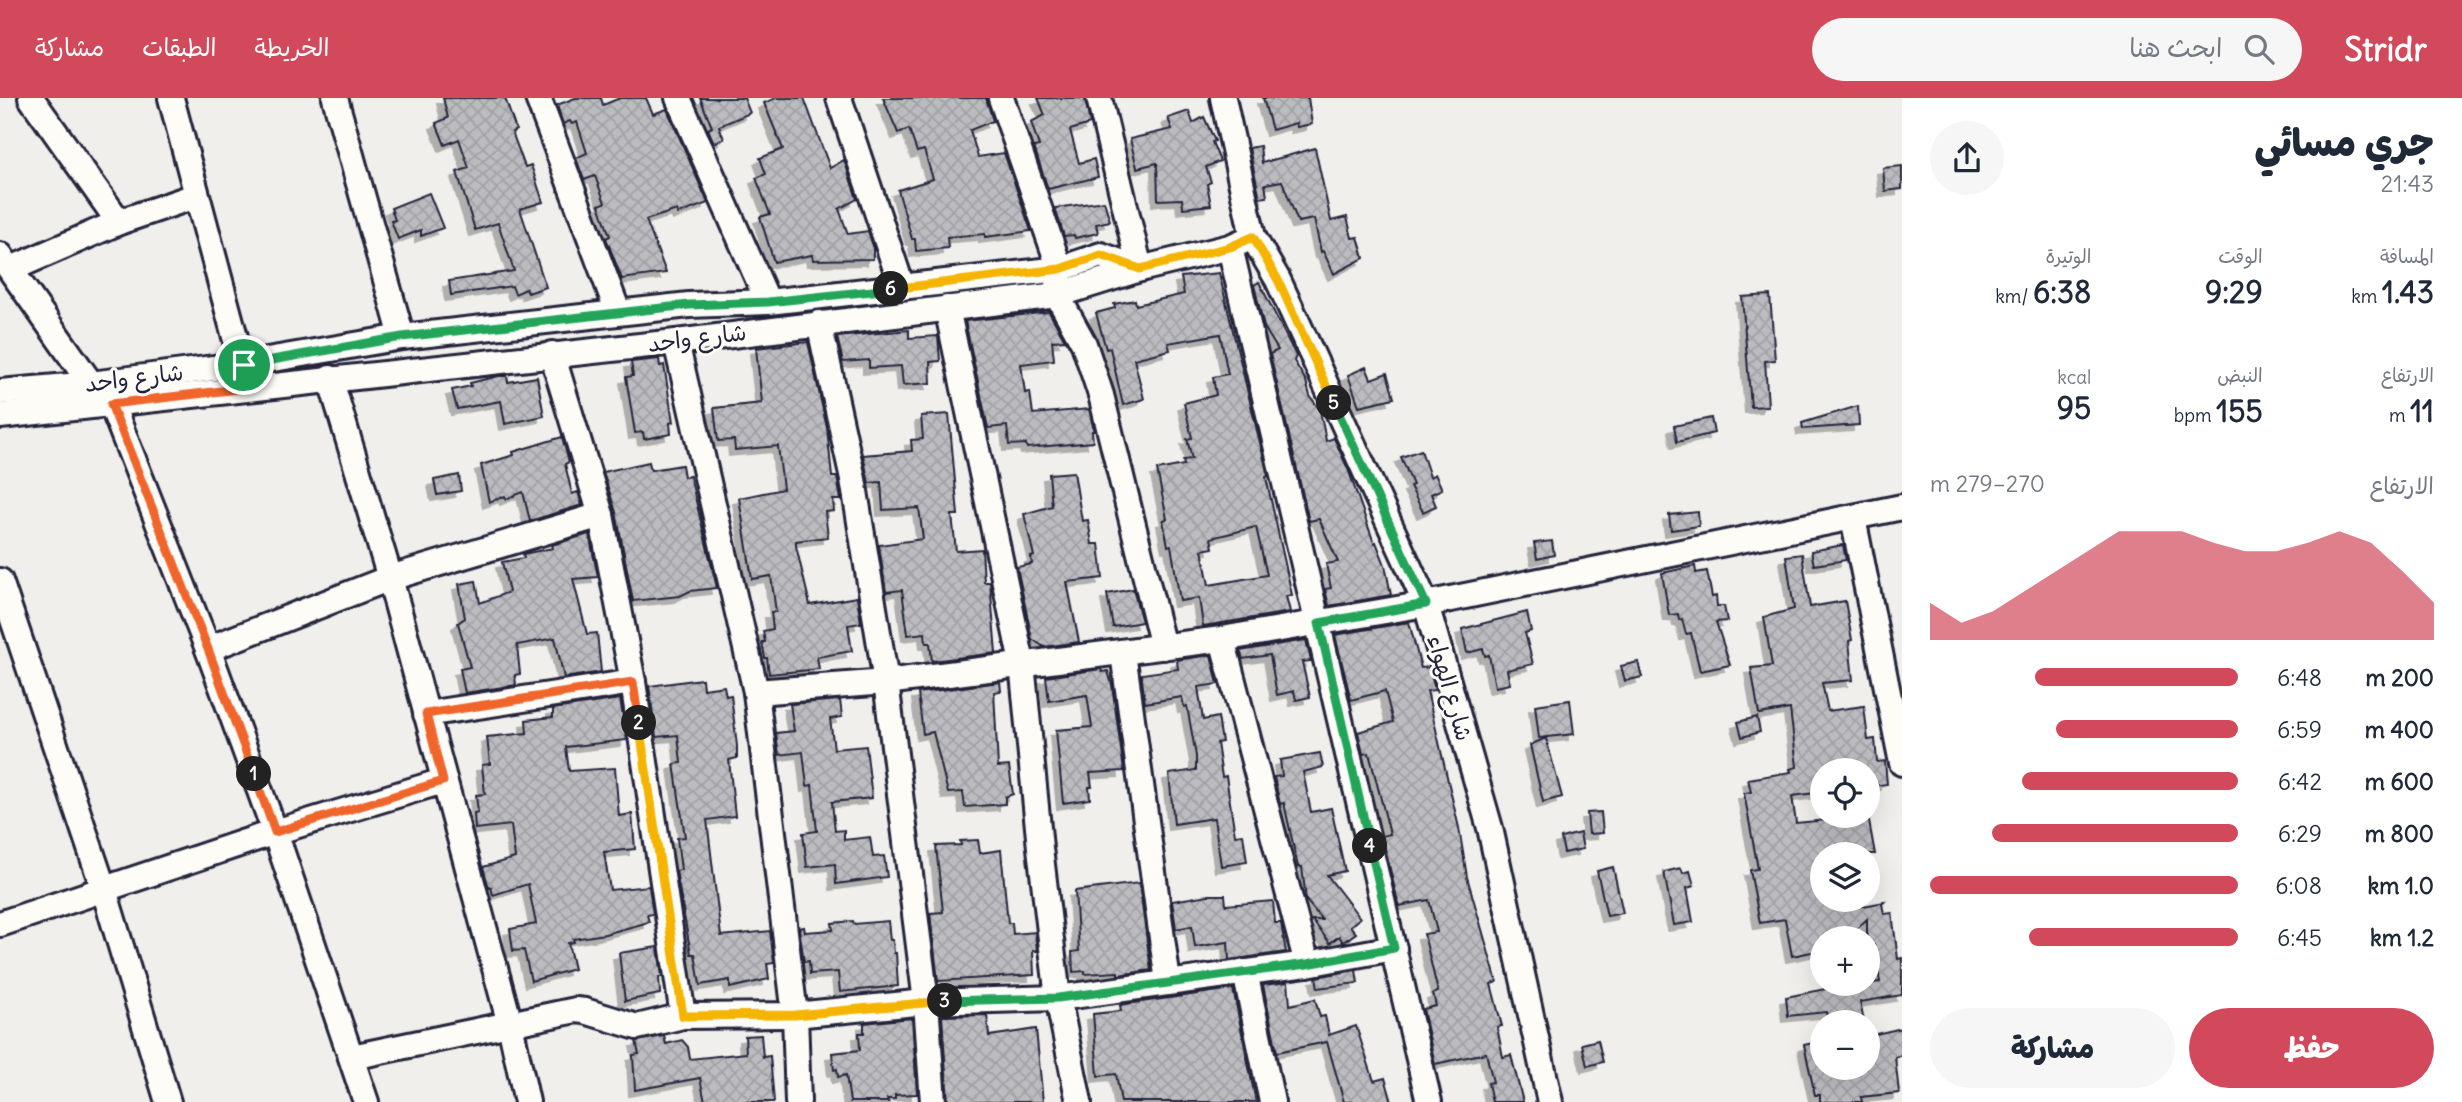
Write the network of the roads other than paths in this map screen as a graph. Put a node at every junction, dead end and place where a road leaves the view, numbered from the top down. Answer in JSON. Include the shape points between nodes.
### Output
{"nodes":[{"id":1,"x":31,"y":98,"type":"edge"},
{"id":2,"x":171,"y":98,"type":"edge"},
{"id":3,"x":335,"y":98,"type":"edge"},
{"id":4,"x":538,"y":98,"type":"edge"},
{"id":5,"x":678,"y":98,"type":"edge"},
{"id":6,"x":839,"y":98,"type":"edge"},
{"id":7,"x":1000,"y":98,"type":"edge"},
{"id":8,"x":1099,"y":98,"type":"edge"},
{"id":9,"x":1223,"y":98,"type":"edge"},
{"id":10,"x":195,"y":196,"type":"junction"},
{"id":11,"x":119,"y":222,"type":"junction"},
{"id":12,"x":1253,"y":237,"type":"junction"},
{"id":13,"x":1230,"y":247,"type":"junction"},
{"id":14,"x":6,"y":262,"type":"edge"},
{"id":15,"x":1060,"y":269,"type":"junction"},
{"id":16,"x":1140,"y":269,"type":"junction"},
{"id":17,"x":902,"y":287,"type":"junction"},
{"id":18,"x":1057,"y":295,"type":"junction"},
{"id":19,"x":768,"y":302,"type":"junction"},
{"id":20,"x":947,"y":308,"type":"junction"},
{"id":21,"x":618,"y":313,"type":"junction"},
{"id":22,"x":819,"y":323,"type":"junction"},
{"id":23,"x":402,"y":337,"type":"junction"},
{"id":24,"x":676,"y":342,"type":"junction"},
{"id":25,"x":551,"y":354,"type":"junction"},
{"id":26,"x":246,"y":376,"type":"junction"},
{"id":27,"x":330,"y":378,"type":"junction"},
{"id":28,"x":91,"y":384,"type":"junction"},
{"id":29,"x":0,"y":392,"type":"edge"},
{"id":30,"x":111,"y":404,"type":"junction"},
{"id":31,"x":0,"y":416,"type":"edge"},
{"id":32,"x":1902,"y":507,"type":"edge"},
{"id":33,"x":601,"y":515,"type":"junction"},
{"id":34,"x":1853,"y":518,"type":"junction"},
{"id":35,"x":390,"y":579,"type":"junction"},
{"id":36,"x":0,"y":581,"type":"edge"},
{"id":37,"x":1426,"y":604,"type":"junction"},
{"id":38,"x":1319,"y":623,"type":"junction"},
{"id":39,"x":1222,"y":639,"type":"junction"},
{"id":40,"x":1163,"y":647,"type":"junction"},
{"id":41,"x":208,"y":649,"type":"junction"},
{"id":42,"x":1123,"y":653,"type":"junction"},
{"id":43,"x":1022,"y":663,"type":"junction"},
{"id":44,"x":886,"y":681,"type":"junction"},
{"id":45,"x":633,"y":682,"type":"junction"},
{"id":46,"x":756,"y":692,"type":"junction"},
{"id":47,"x":426,"y":714,"type":"junction"},
{"id":48,"x":1902,"y":763,"type":"edge"},
{"id":49,"x":443,"y":781,"type":"junction"},
{"id":50,"x":275,"y":832,"type":"junction"},
{"id":51,"x":104,"y":890,"type":"junction"},
{"id":52,"x":0,"y":924,"type":"edge"},
{"id":53,"x":1394,"y":948,"type":"junction"},
{"id":54,"x":1307,"y":964,"type":"junction"},
{"id":55,"x":1245,"y":972,"type":"junction"},
{"id":56,"x":1168,"y":982,"type":"junction"},
{"id":57,"x":1058,"y":998,"type":"junction"},
{"id":58,"x":926,"y":1002,"type":"junction"},
{"id":59,"x":795,"y":1015,"type":"junction"},
{"id":60,"x":683,"y":1016,"type":"junction"},
{"id":61,"x":510,"y":1024,"type":"junction"},
{"id":62,"x":352,"y":1058,"type":"junction"},
{"id":63,"x":168,"y":1102,"type":"edge"},
{"id":64,"x":366,"y":1102,"type":"edge"},
{"id":65,"x":527,"y":1102,"type":"edge"},
{"id":66,"x":798,"y":1102,"type":"edge"},
{"id":67,"x":933,"y":1102,"type":"edge"},
{"id":68,"x":1079,"y":1102,"type":"edge"},
{"id":69,"x":1272,"y":1102,"type":"edge"},
{"id":70,"x":1429,"y":1102,"type":"edge"},
{"id":71,"x":1550,"y":1102,"type":"edge"}],
"edges":[{"from":1,"to":11,"type":"street"},
{"from":2,"to":10,"type":"street"},
{"from":3,"to":23,"type":"street"},
{"from":4,"to":21,"type":"street"},
{"from":5,"to":19,"type":"street"},
{"from":6,"to":17,"type":"street"},
{"from":7,"to":15,"type":"street"},
{"from":8,"to":16,"type":"street"},
{"from":9,"to":12,"type":"street","name":"شارع الهواء"},
{"from":10,"to":11,"type":"street"},
{"from":10,"to":26,"type":"street"},
{"from":11,"to":14,"type":"street"},
{"from":12,"to":13,"type":"street","name":"شارع واحد"},
{"from":12,"to":37,"type":"street","name":"شارع الهواء","via":[[1278,280]]},
{"from":13,"to":16,"type":"street","name":"شارع واحد"},
{"from":13,"to":38,"type":"street"},
{"from":14,"to":28,"type":"street"},
{"from":15,"to":16,"type":"street","name":"شارع واحد","via":[[1101,255]]},
{"from":15,"to":17,"type":"street","name":"شارع واحد"},
{"from":15,"to":18,"type":"street"},
{"from":16,"to":18,"type":"street","name":"شارع واحد"},
{"from":17,"to":19,"type":"street","name":"شارع واحد"},
{"from":18,"to":20,"type":"street","name":"شارع واحد"},
{"from":18,"to":40,"type":"street","via":[[1084,344],[1101,395]]},
{"from":19,"to":21,"type":"street","name":"شارع واحد"},
{"from":20,"to":22,"type":"street","name":"شارع واحد"},
{"from":20,"to":43,"type":"street"},
{"from":21,"to":23,"type":"street","name":"شارع واحد"},
{"from":22,"to":24,"type":"street","name":"شارع واحد"},
{"from":22,"to":44,"type":"street","via":[[853,480]]},
{"from":23,"to":26,"type":"street","name":"شارع واحد"},
{"from":24,"to":25,"type":"street","name":"شارع واحد"},
{"from":24,"to":46,"type":"street"},
{"from":25,"to":27,"type":"street","name":"شارع واحد"},
{"from":25,"to":33,"type":"street"},
{"from":26,"to":27,"type":"street","name":"شارع واحد"},
{"from":26,"to":28,"type":"street","name":"شارع واحد"},
{"from":26,"to":30,"type":"street","name":"شارع واحد"},
{"from":27,"to":35,"type":"street"},
{"from":28,"to":29,"type":"street","name":"شارع واحد"},
{"from":30,"to":31,"type":"street","name":"شارع واحد"},
{"from":30,"to":41,"type":"street"},
{"from":32,"to":34,"type":"street"},
{"from":33,"to":35,"type":"street"},
{"from":33,"to":45,"type":"street"},
{"from":34,"to":37,"type":"street"},
{"from":34,"to":48,"type":"street"},
{"from":35,"to":41,"type":"street"},
{"from":35,"to":47,"type":"street"},
{"from":36,"to":51,"type":"street"},
{"from":37,"to":38,"type":"street"},
{"from":37,"to":71,"type":"street","name":"شارع الهواء","via":[[1490,828]]},
{"from":38,"to":39,"type":"street"},
{"from":38,"to":53,"type":"street"},
{"from":39,"to":40,"type":"street"},
{"from":39,"to":54,"type":"street"},
{"from":40,"to":42,"type":"street"},
{"from":41,"to":50,"type":"street"},
{"from":42,"to":43,"type":"street"},
{"from":42,"to":56,"type":"street"},
{"from":43,"to":44,"type":"street"},
{"from":43,"to":57,"type":"street"},
{"from":44,"to":46,"type":"street"},
{"from":44,"to":58,"type":"street"},
{"from":45,"to":47,"type":"street"},
{"from":45,"to":60,"type":"street"},
{"from":46,"to":59,"type":"street"},
{"from":47,"to":49,"type":"street"},
{"from":49,"to":50,"type":"street"},
{"from":49,"to":61,"type":"street"},
{"from":50,"to":51,"type":"street"},
{"from":50,"to":62,"type":"street"},
{"from":51,"to":52,"type":"street"},
{"from":51,"to":63,"type":"street"},
{"from":53,"to":54,"type":"street"},
{"from":53,"to":70,"type":"street"},
{"from":54,"to":55,"type":"street"},
{"from":55,"to":56,"type":"street"},
{"from":55,"to":69,"type":"street"},
{"from":56,"to":57,"type":"street"},
{"from":57,"to":58,"type":"street"},
{"from":57,"to":68,"type":"street"},
{"from":58,"to":59,"type":"street"},
{"from":58,"to":67,"type":"street"},
{"from":59,"to":60,"type":"street"},
{"from":59,"to":66,"type":"street"},
{"from":60,"to":61,"type":"street","via":[[637,1027],[576,1010]]},
{"from":61,"to":62,"type":"street"},
{"from":61,"to":65,"type":"street"},
{"from":62,"to":64,"type":"street"}]}
